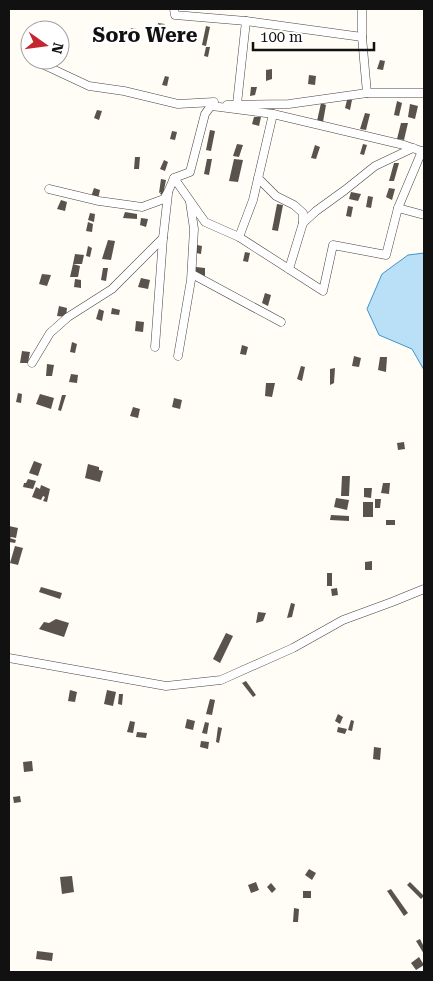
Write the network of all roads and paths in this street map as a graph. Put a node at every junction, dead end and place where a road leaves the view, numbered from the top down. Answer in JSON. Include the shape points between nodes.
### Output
{"nodes":[{"id":1,"x":174,"y":9,"type":"edge"},
{"id":2,"x":362,"y":9,"type":"edge"},
{"id":3,"x":246,"y":21,"type":"junction"},
{"id":4,"x":362,"y":38,"type":"junction"},
{"id":5,"x":56,"y":70,"type":"edge"},
{"id":6,"x":367,"y":93,"type":"junction"},
{"id":7,"x":424,"y":93,"type":"edge"},
{"id":8,"x":213,"y":104,"type":"junction"},
{"id":9,"x":236,"y":104,"type":"junction"},
{"id":10,"x":273,"y":114,"type":"junction"},
{"id":11,"x":413,"y":148,"type":"junction"},
{"id":12,"x":423,"y":152,"type":"edge"},
{"id":13,"x":174,"y":178,"type":"junction"},
{"id":14,"x":258,"y":178,"type":"junction"},
{"id":15,"x":49,"y":189,"type":"dead end"},
{"id":16,"x":168,"y":192,"type":"junction"},
{"id":17,"x":190,"y":201,"type":"junction"},
{"id":18,"x":398,"y":208,"type":"junction"},
{"id":19,"x":424,"y":215,"type":"edge"},
{"id":20,"x":303,"y":223,"type":"junction"},
{"id":21,"x":239,"y":237,"type":"junction"},
{"id":22,"x":163,"y":238,"type":"junction"},
{"id":23,"x":289,"y":269,"type":"junction"},
{"id":24,"x":192,"y":274,"type":"junction"},
{"id":25,"x":280,"y":322,"type":"dead end"},
{"id":26,"x":155,"y":347,"type":"dead end"},
{"id":27,"x":178,"y":356,"type":"dead end"},
{"id":28,"x":32,"y":363,"type":"dead end"},
{"id":29,"x":424,"y":589,"type":"edge"},
{"id":30,"x":9,"y":658,"type":"edge"}],
"edges":[{"from":1,"to":3,"type":"street","via":[[175,15]]},
{"from":2,"to":4,"type":"street"},
{"from":3,"to":4,"type":"street"},
{"from":3,"to":9,"type":"street"},
{"from":4,"to":6,"type":"street"},
{"from":5,"to":8,"type":"street","via":[[89,86],[178,104]]},
{"from":6,"to":7,"type":"street"},
{"from":6,"to":9,"type":"street","via":[[289,104]]},
{"from":8,"to":9,"type":"street"},
{"from":8,"to":10,"type":"street"},
{"from":8,"to":13,"type":"street","via":[[205,114],[190,172]]},
{"from":10,"to":11,"type":"street"},
{"from":10,"to":14,"type":"street"},
{"from":11,"to":12,"type":"street"},
{"from":11,"to":20,"type":"street","via":[[375,166]]},
{"from":12,"to":18,"type":"street"},
{"from":13,"to":16,"type":"street"},
{"from":13,"to":17,"type":"street"},
{"from":14,"to":20,"type":"street","via":[[276,196],[302,212]]},
{"from":14,"to":21,"type":"street"},
{"from":15,"to":16,"type":"street","via":[[142,207],[164,199]]},
{"from":16,"to":22,"type":"street"},
{"from":17,"to":21,"type":"street","via":[[205,222]]},
{"from":17,"to":24,"type":"street","via":[[194,229]]},
{"from":18,"to":19,"type":"street"},
{"from":18,"to":23,"type":"street","via":[[386,255],[333,245],[323,290]]},
{"from":20,"to":23,"type":"street"},
{"from":21,"to":23,"type":"street"},
{"from":22,"to":26,"type":"street"},
{"from":22,"to":28,"type":"street","via":[[112,289],[68,317],[50,333]]},
{"from":24,"to":25,"type":"street"},
{"from":24,"to":27,"type":"street"},
{"from":29,"to":30,"type":"street","via":[[343,620],[293,648],[221,680],[166,686]]}]}
